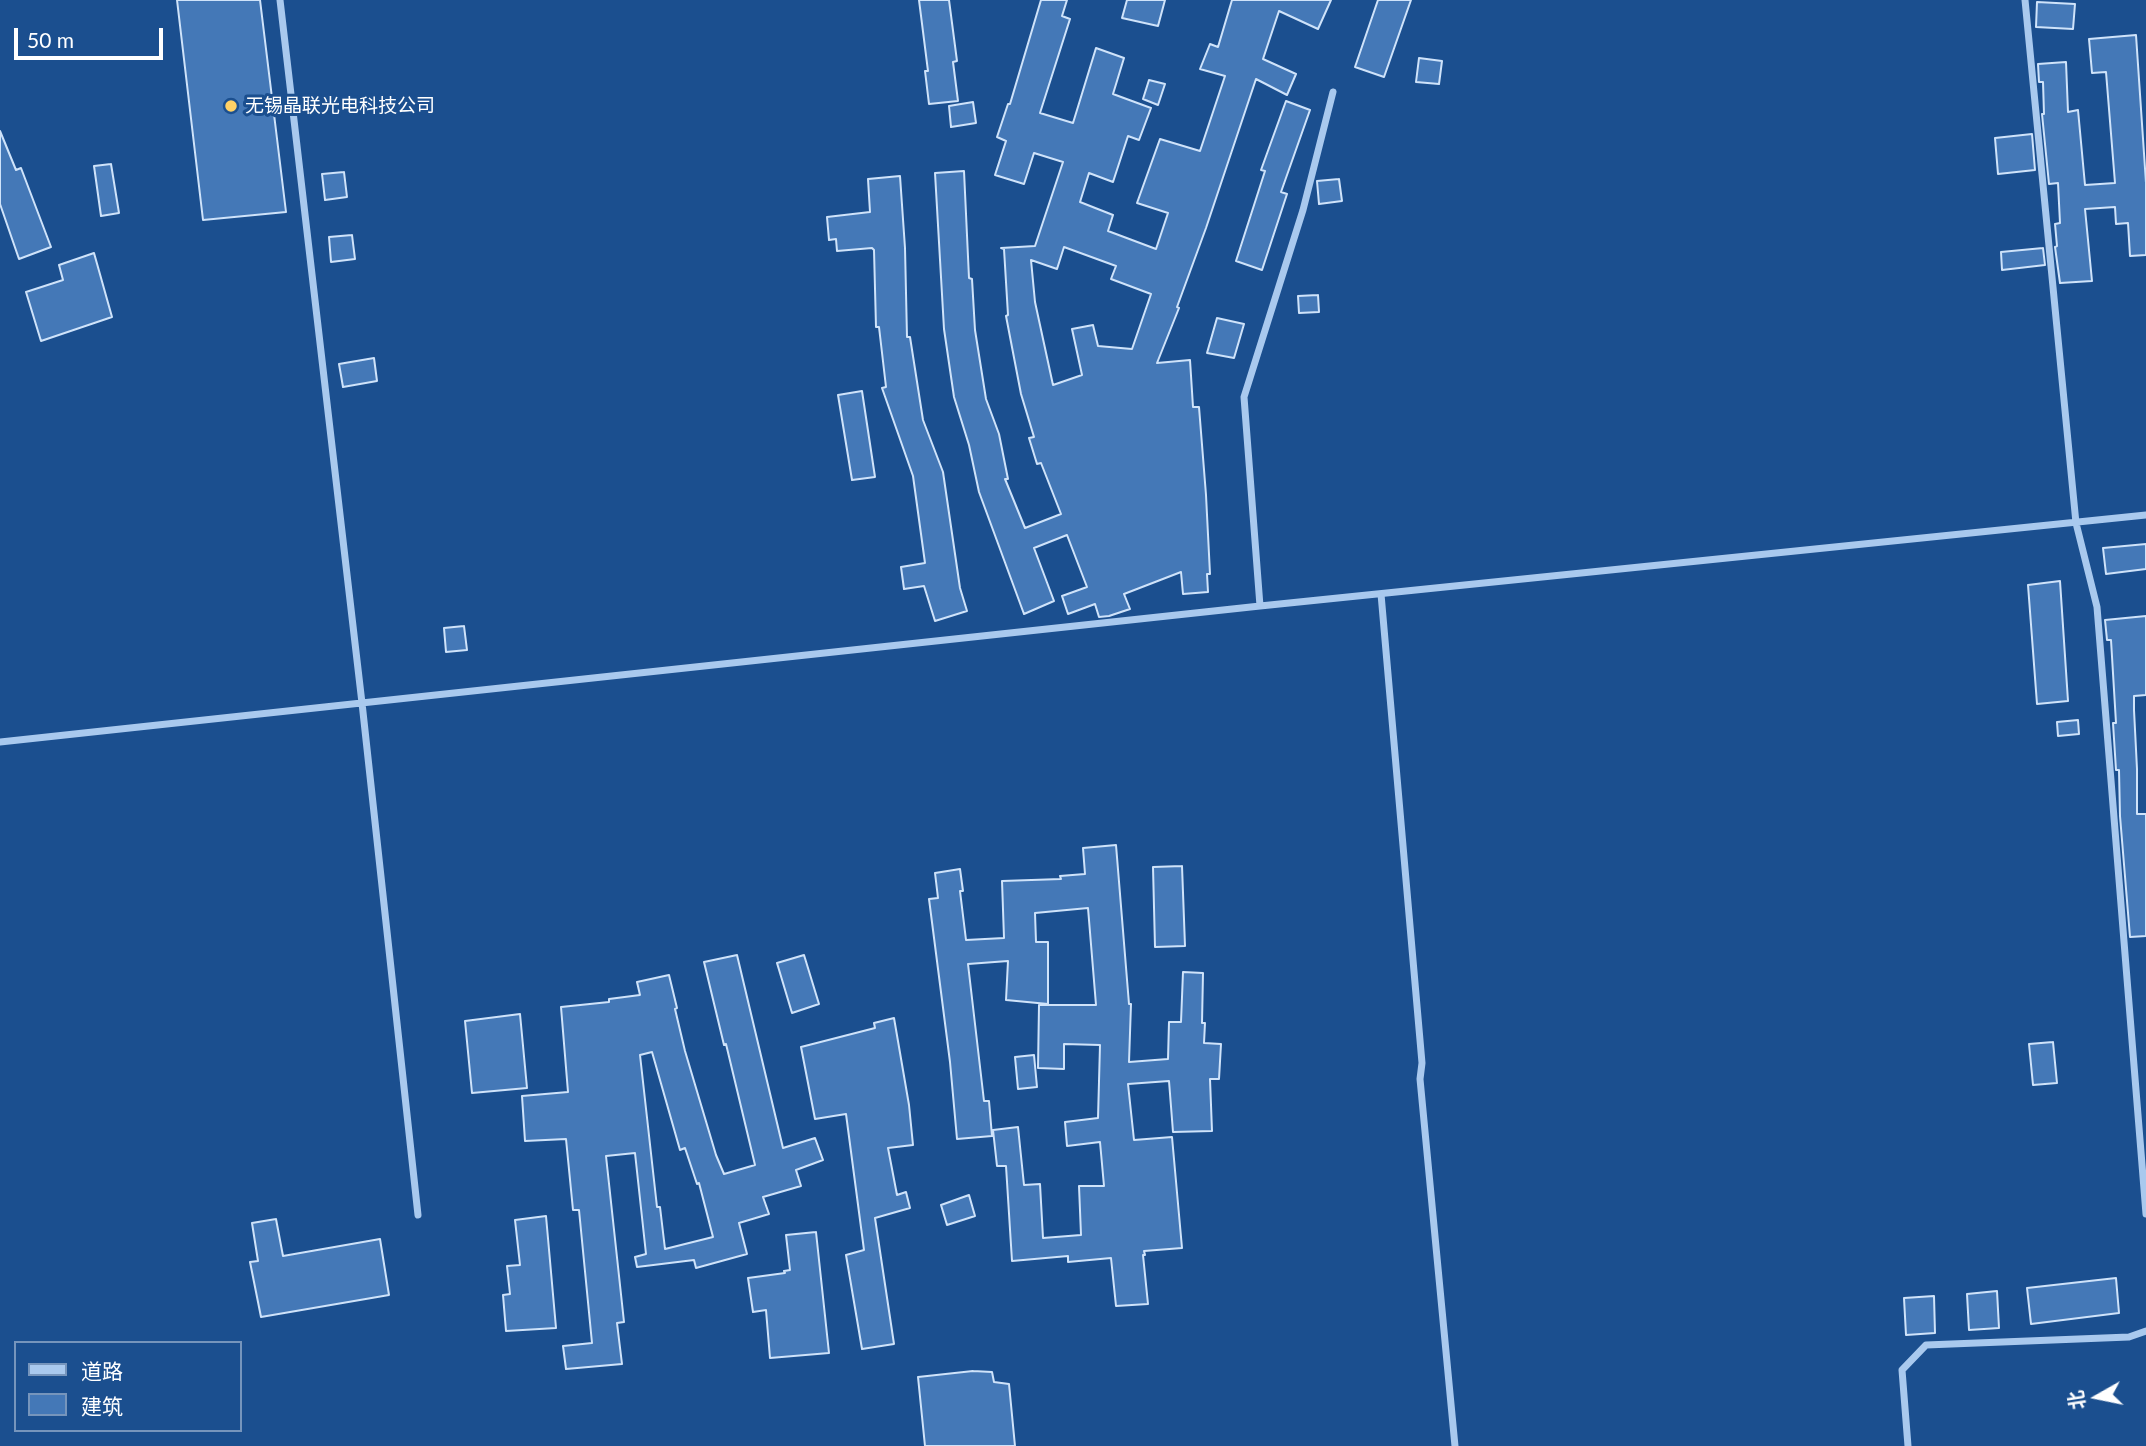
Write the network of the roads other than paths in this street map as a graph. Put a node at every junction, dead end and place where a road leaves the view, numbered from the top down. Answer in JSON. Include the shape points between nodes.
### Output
{"nodes":[{"id":1,"x":280,"y":0,"type":"edge"},
{"id":2,"x":2025,"y":0,"type":"edge"},
{"id":3,"x":1333,"y":92,"type":"dead end"},
{"id":4,"x":2146,"y":515,"type":"edge"},
{"id":5,"x":2076,"y":523,"type":"junction"},
{"id":6,"x":1381,"y":594,"type":"junction"},
{"id":7,"x":1260,"y":606,"type":"junction"},
{"id":8,"x":362,"y":703,"type":"junction"},
{"id":9,"x":0,"y":742,"type":"edge"},
{"id":10,"x":2146,"y":1214,"type":"edge"},
{"id":11,"x":418,"y":1215,"type":"dead end"},
{"id":12,"x":2146,"y":1331,"type":"edge"},
{"id":13,"x":1455,"y":1446,"type":"edge"},
{"id":14,"x":1908,"y":1446,"type":"edge"}],
"edges":[{"from":1,"to":8,"type":"street"},
{"from":2,"to":5,"type":"street"},
{"from":3,"to":7,"type":"street","via":[[1303,210],[1244,397]]},
{"from":4,"to":5,"type":"street"},
{"from":5,"to":6,"type":"street"},
{"from":5,"to":10,"type":"street","via":[[2097,607]]},
{"from":6,"to":7,"type":"street"},
{"from":6,"to":13,"type":"street"},
{"from":7,"to":8,"type":"street"},
{"from":8,"to":9,"type":"street"},
{"from":8,"to":11,"type":"street"},
{"from":12,"to":14,"type":"street","via":[[2129,1337],[1926,1345],[1902,1370]]}]}
